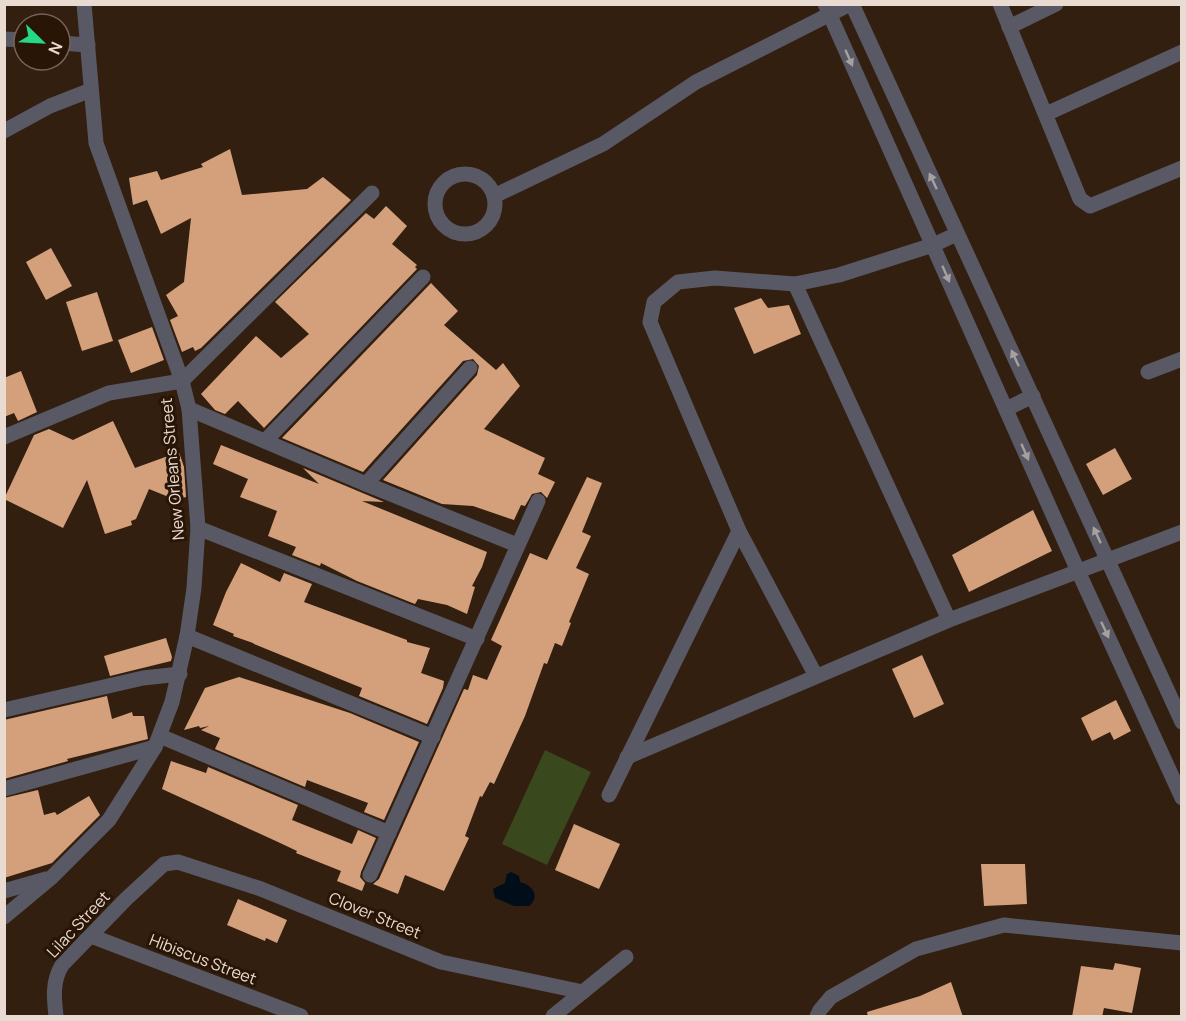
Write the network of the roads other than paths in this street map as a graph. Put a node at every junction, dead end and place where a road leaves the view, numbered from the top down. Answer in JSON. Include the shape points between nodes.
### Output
{"nodes":[{"id":1,"x":84,"y":4,"type":"edge"},
{"id":2,"x":851,"y":4,"type":"edge"},
{"id":3,"x":1000,"y":4,"type":"edge"},
{"id":4,"x":1056,"y":4,"type":"edge"},
{"id":5,"x":828,"y":10,"type":"edge"},
{"id":6,"x":1009,"y":27,"type":"junction"},
{"id":7,"x":72,"y":44,"type":"edge"},
{"id":8,"x":88,"y":45,"type":"junction"},
{"id":9,"x":1182,"y":52,"type":"edge"},
{"id":10,"x":91,"y":90,"type":"junction"},
{"id":11,"x":898,"y":105,"type":"junction"},
{"id":12,"x":1046,"y":114,"type":"junction"},
{"id":13,"x":876,"y":116,"type":"junction"},
{"id":14,"x":4,"y":131,"type":"edge"},
{"id":15,"x":1182,"y":168,"type":"edge"},
{"id":16,"x":372,"y":193,"type":"dead end"},
{"id":17,"x":494,"y":196,"type":"junction"},
{"id":18,"x":957,"y":234,"type":"junction"},
{"id":19,"x":933,"y":245,"type":"junction"},
{"id":20,"x":423,"y":277,"type":"dead end"},
{"id":21,"x":795,"y":284,"type":"junction"},
{"id":22,"x":1182,"y":360,"type":"edge"},
{"id":23,"x":470,"y":368,"type":"dead end"},
{"id":24,"x":1148,"y":372,"type":"dead end"},
{"id":25,"x":182,"y":381,"type":"junction"},
{"id":26,"x":1033,"y":396,"type":"junction"},
{"id":27,"x":189,"y":409,"type":"junction"},
{"id":28,"x":1006,"y":409,"type":"junction"},
{"id":29,"x":4,"y":437,"type":"edge"},
{"id":30,"x":265,"y":441,"type":"junction"},
{"id":31,"x":366,"y":484,"type":"junction"},
{"id":32,"x":538,"y":501,"type":"dead end"},
{"id":33,"x":198,"y":528,"type":"junction"},
{"id":34,"x":739,"y":531,"type":"junction"},
{"id":35,"x":1182,"y":532,"type":"edge"},
{"id":36,"x":517,"y":545,"type":"junction"},
{"id":37,"x":1108,"y":559,"type":"junction"},
{"id":38,"x":1078,"y":571,"type":"junction"},
{"id":39,"x":949,"y":620,"type":"junction"},
{"id":40,"x":187,"y":636,"type":"junction"},
{"id":41,"x":477,"y":639,"type":"junction"},
{"id":42,"x":180,"y":674,"type":"junction"},
{"id":43,"x":816,"y":676,"type":"junction"},
{"id":44,"x":4,"y":710,"type":"edge"},
{"id":45,"x":1182,"y":722,"type":"edge"},
{"id":46,"x":433,"y":737,"type":"junction"},
{"id":47,"x":157,"y":742,"type":"junction"},
{"id":48,"x":627,"y":757,"type":"junction"},
{"id":49,"x":1176,"y":770,"type":"edge"},
{"id":50,"x":4,"y":789,"type":"edge"},
{"id":51,"x":609,"y":795,"type":"dead end"},
{"id":52,"x":1182,"y":798,"type":"edge"},
{"id":53,"x":389,"y":833,"type":"junction"},
{"id":54,"x":159,"y":869,"type":"joint"},
{"id":55,"x":370,"y":875,"type":"dead end"},
{"id":56,"x":52,"y":877,"type":"junction"},
{"id":57,"x":4,"y":891,"type":"edge"},
{"id":58,"x":4,"y":917,"type":"edge"},
{"id":59,"x":91,"y":936,"type":"junction"},
{"id":60,"x":1182,"y":943,"type":"edge"},
{"id":61,"x":626,"y":957,"type":"dead end"},
{"id":62,"x":583,"y":992,"type":"junction"},
{"id":63,"x":56,"y":1017,"type":"edge"},
{"id":64,"x":301,"y":1017,"type":"edge"},
{"id":65,"x":553,"y":1017,"type":"edge"},
{"id":66,"x":817,"y":1017,"type":"edge"}],
"edges":[{"from":1,"to":8,"type":"street","name":"New Orleans Street"},
{"from":2,"to":5,"type":"street"},
{"from":2,"to":11,"type":"street"},
{"from":3,"to":6,"type":"street"},
{"from":4,"to":6,"type":"street"},
{"from":5,"to":13,"type":"street","one_way":true},
{"from":5,"to":17,"type":"street","via":[[696,82],[603,144]]},
{"from":6,"to":12,"type":"street"},
{"from":7,"to":8,"type":"street"},
{"from":8,"to":10,"type":"street","name":"New Orleans Street"},
{"from":9,"to":12,"type":"street"},
{"from":10,"to":14,"type":"street","via":[[50,106]]},
{"from":10,"to":25,"type":"street","name":"New Orleans Street","via":[[96,143]]},
{"from":11,"to":13,"type":"street"},
{"from":18,"to":11,"type":"street","one_way":true},
{"from":12,"to":15,"type":"street","via":[[1080,200],[1090,207]]},
{"from":13,"to":19,"type":"street"},
{"from":16,"to":25,"type":"street"},
{"from":17,"to":17,"type":"street","via":[[475,175],[456,175],[447,179],[436,194],[435,213],[448,230],[468,235],[487,226],[493,217]]},
{"from":18,"to":19,"type":"street"},
{"from":26,"to":18,"type":"street","one_way":true},
{"from":19,"to":21,"type":"street","via":[[839,275]]},
{"from":19,"to":28,"type":"street","one_way":true},
{"from":20,"to":30,"type":"street"},
{"from":21,"to":34,"type":"street","via":[[715,278],[678,282],[654,302],[650,322]]},
{"from":21,"to":39,"type":"street"},
{"from":22,"to":24,"type":"street"},
{"from":23,"to":31,"type":"street"},
{"from":25,"to":27,"type":"street","name":"New Orleans Street"},
{"from":25,"to":29,"type":"street","via":[[109,393]]},
{"from":26,"to":28,"type":"street"},
{"from":37,"to":26,"type":"street","one_way":true},
{"from":27,"to":30,"type":"street"},
{"from":27,"to":33,"type":"street","name":"New Orleans Street"},
{"from":28,"to":38,"type":"street","one_way":true},
{"from":30,"to":31,"type":"street"},
{"from":31,"to":36,"type":"street"},
{"from":32,"to":36,"type":"street"},
{"from":33,"to":40,"type":"street","name":"New Orleans Street"},
{"from":33,"to":41,"type":"street"},
{"from":34,"to":43,"type":"street"},
{"from":34,"to":48,"type":"street"},
{"from":35,"to":37,"type":"street"},
{"from":36,"to":41,"type":"street"},
{"from":37,"to":38,"type":"street"},
{"from":37,"to":45,"type":"street"},
{"from":38,"to":39,"type":"street"},
{"from":38,"to":49,"type":"street","one_way":true},
{"from":39,"to":43,"type":"street"},
{"from":40,"to":42,"type":"street","name":"New Orleans Street"},
{"from":40,"to":46,"type":"street"},
{"from":41,"to":46,"type":"street"},
{"from":42,"to":44,"type":"street","via":[[143,678]]},
{"from":42,"to":47,"type":"street","name":"New Orleans Street"},
{"from":43,"to":48,"type":"street"},
{"from":46,"to":53,"type":"street"},
{"from":47,"to":50,"type":"street"},
{"from":47,"to":53,"type":"street"},
{"from":47,"to":56,"type":"street","name":"New Orleans Street","via":[[109,820]]},
{"from":48,"to":51,"type":"street"},
{"from":49,"to":52,"type":"street"},
{"from":53,"to":55,"type":"street"},
{"from":54,"to":59,"type":"street","name":"Lilac Street"},
{"from":54,"to":62,"type":"street","name":"Clover Street","via":[[178,862],[261,889],[441,962]]},
{"from":56,"to":57,"type":"street"},
{"from":56,"to":58,"type":"street","name":"New Orleans Street"},
{"from":59,"to":63,"type":"street","name":"Lilac Street","via":[[57,974],[53,994]]},
{"from":59,"to":64,"type":"street","name":"Hibiscus Street"},
{"from":60,"to":66,"type":"street","via":[[1004,925],[916,949],[831,997]]},
{"from":61,"to":62,"type":"street"},
{"from":62,"to":65,"type":"street"}]}
